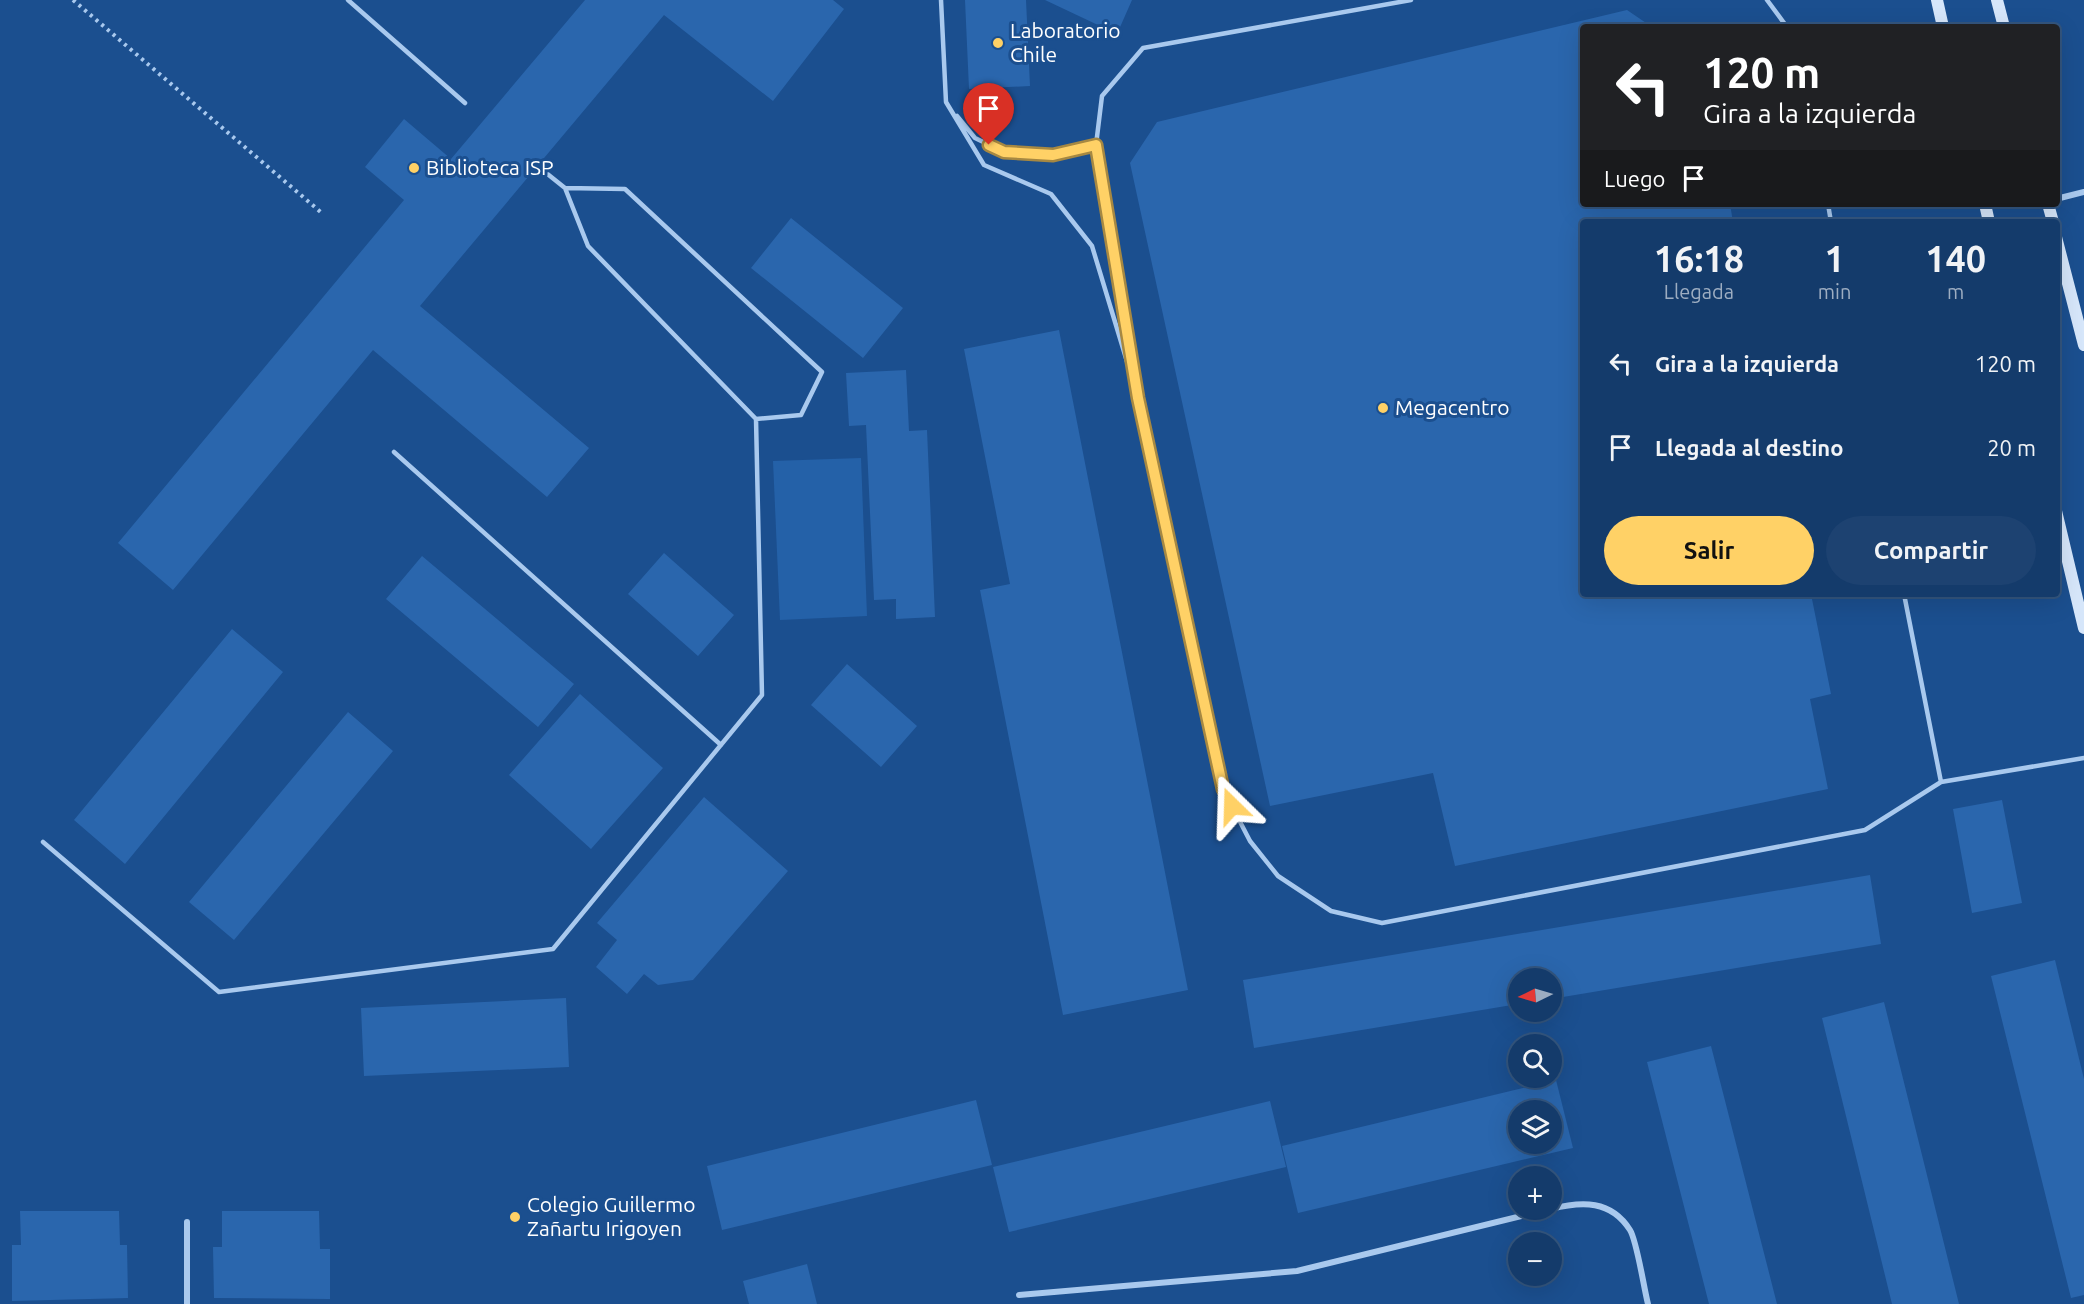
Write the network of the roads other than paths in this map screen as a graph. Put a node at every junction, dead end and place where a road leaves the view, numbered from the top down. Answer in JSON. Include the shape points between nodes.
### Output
{"nodes":[{"id":1,"x":348,"y":0,"type":"edge"},
{"id":2,"x":941,"y":0,"type":"edge"},
{"id":3,"x":1411,"y":0,"type":"edge"},
{"id":4,"x":1767,"y":0,"type":"edge"},
{"id":5,"x":1937,"y":0,"type":"edge"},
{"id":6,"x":1997,"y":0,"type":"edge"},
{"id":7,"x":1785,"y":24,"type":"edge"},
{"id":8,"x":1942,"y":24,"type":"edge"},
{"id":9,"x":2003,"y":24,"type":"edge"},
{"id":10,"x":945,"y":102,"type":"junction"},
{"id":11,"x":465,"y":103,"type":"dead end"},
{"id":12,"x":1096,"y":145,"type":"junction"},
{"id":13,"x":540,"y":168,"type":"dead end"},
{"id":14,"x":565,"y":188,"type":"junction"},
{"id":15,"x":2084,"y":192,"type":"edge"},
{"id":16,"x":2060,"y":198,"type":"edge"},
{"id":17,"x":2060,"y":252,"type":"edge"},
{"id":18,"x":2084,"y":345,"type":"edge"},
{"id":19,"x":1138,"y":398,"type":"junction"},
{"id":20,"x":756,"y":419,"type":"junction"},
{"id":21,"x":394,"y":452,"type":"dead end"},
{"id":22,"x":2060,"y":528,"type":"edge"},
{"id":23,"x":1905,"y":597,"type":"edge"},
{"id":24,"x":2084,"y":628,"type":"edge"},
{"id":25,"x":721,"y":745,"type":"junction"},
{"id":26,"x":2084,"y":758,"type":"edge"},
{"id":27,"x":1941,"y":782,"type":"junction"},
{"id":28,"x":43,"y":842,"type":"dead end"},
{"id":29,"x":1562,"y":1206,"type":"edge"},
{"id":30,"x":1508,"y":1219,"type":"edge"},
{"id":31,"x":187,"y":1222,"type":"dead end"},
{"id":32,"x":1019,"y":1295,"type":"dead end"},
{"id":33,"x":187,"y":1304,"type":"edge"},
{"id":34,"x":1648,"y":1304,"type":"edge"}],
"edges":[{"from":1,"to":11,"type":"lane"},
{"from":2,"to":10,"type":"lane"},
{"from":3,"to":12,"type":"lane","via":[[1143,48],[1102,96]]},
{"from":4,"to":7,"type":"lane"},
{"from":5,"to":8,"type":"main road"},
{"from":6,"to":9,"type":"main road"},
{"from":10,"to":12,"type":"lane","via":[[975,138],[1004,152],[1053,155]]},
{"from":10,"to":19,"type":"lane","via":[[984,165],[1051,194],[1092,246]]},
{"from":12,"to":19,"type":"lane"},
{"from":13,"to":14,"type":"lane"},
{"from":14,"to":20,"type":"lane","via":[[588,246]]},
{"from":14,"to":20,"type":"lane","via":[[625,189],[822,372],[801,415]]},
{"from":15,"to":16,"type":"street"},
{"from":17,"to":18,"type":"main road"},
{"from":19,"to":27,"type":"lane","via":[[1223,789],[1250,841],[1278,876],[1331,912],[1382,923],[1865,830]]},
{"from":20,"to":25,"type":"lane","via":[[762,695]]},
{"from":21,"to":25,"type":"lane"},
{"from":22,"to":24,"type":"main road"},
{"from":23,"to":27,"type":"lane"},
{"from":25,"to":28,"type":"lane","via":[[553,949],[219,992]]},
{"from":26,"to":27,"type":"lane"},
{"from":29,"to":34,"type":"street","via":[[1594,1204],[1611,1210],[1631,1232]]},
{"from":30,"to":32,"type":"street","via":[[1297,1271]]},
{"from":31,"to":33,"type":"street"}]}
